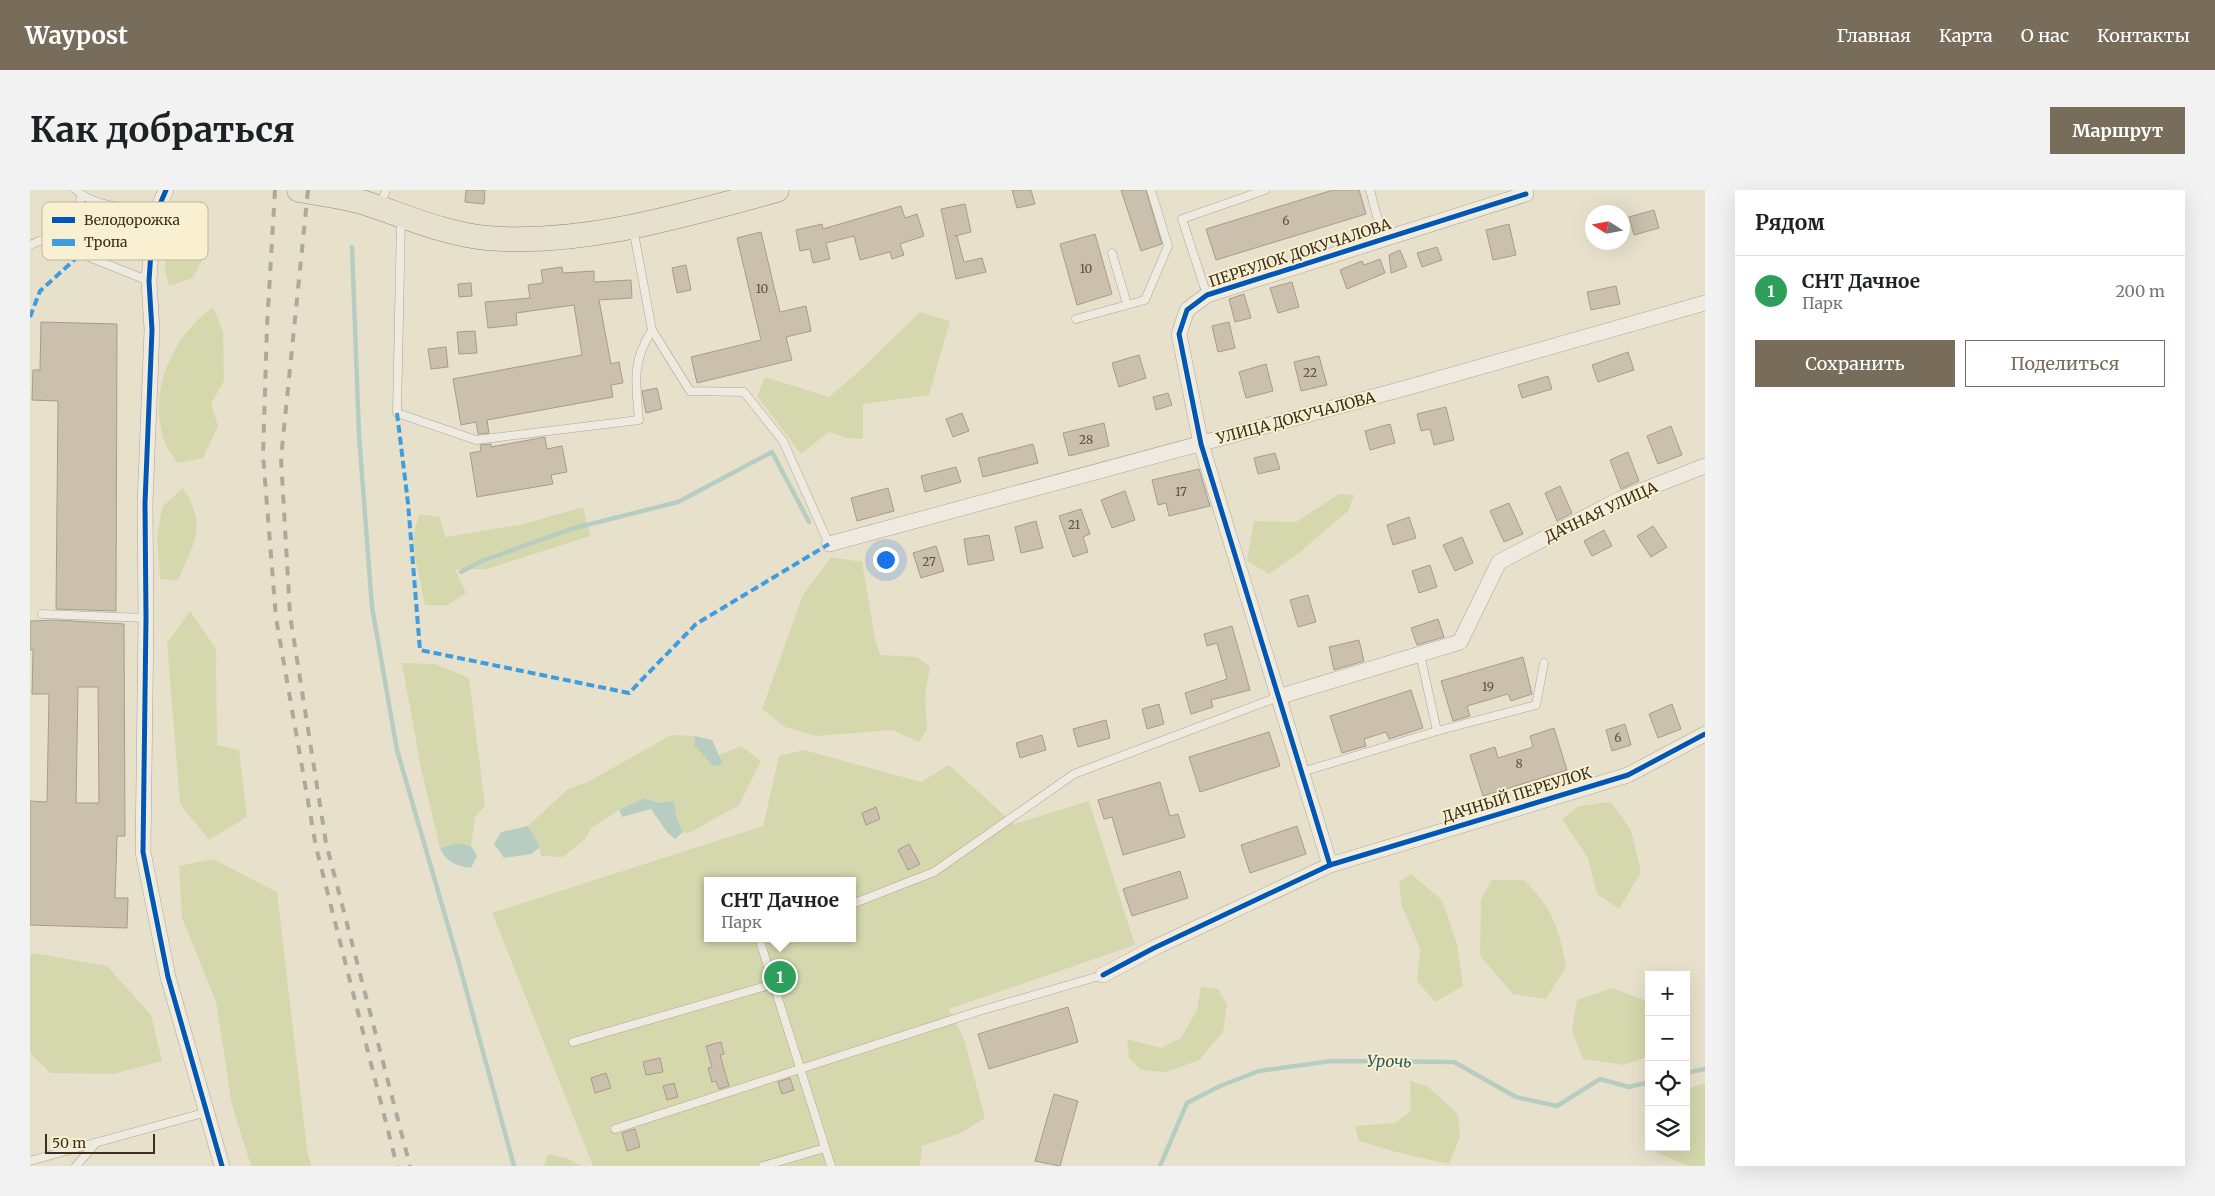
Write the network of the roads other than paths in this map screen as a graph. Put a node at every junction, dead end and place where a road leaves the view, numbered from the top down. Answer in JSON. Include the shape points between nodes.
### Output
{"nodes":[{"id":1,"x":166,"y":190,"type":"edge"},
{"id":2,"x":299,"y":190,"type":"edge"},
{"id":3,"x":778,"y":190,"type":"edge"},
{"id":4,"x":1151,"y":190,"type":"edge"},
{"id":5,"x":1265,"y":190,"type":"edge"},
{"id":6,"x":1370,"y":190,"type":"edge"},
{"id":7,"x":1526,"y":192,"type":"edge"},
{"id":8,"x":79,"y":193,"type":"edge"},
{"id":9,"x":102,"y":202,"type":"edge"},
{"id":10,"x":161,"y":202,"type":"edge"},
{"id":11,"x":389,"y":204,"type":"edge"},
{"id":12,"x":633,"y":226,"type":"junction"},
{"id":13,"x":1383,"y":239,"type":"junction"},
{"id":14,"x":42,"y":240,"type":"edge"},
{"id":15,"x":30,"y":245,"type":"edge"},
{"id":16,"x":1112,"y":253,"type":"dead end"},
{"id":17,"x":96,"y":260,"type":"edge"},
{"id":18,"x":150,"y":260,"type":"edge"},
{"id":19,"x":149,"y":281,"type":"junction"},
{"id":20,"x":1207,"y":296,"type":"junction"},
{"id":21,"x":1705,"y":303,"type":"edge"},
{"id":22,"x":1126,"y":304,"type":"junction"},
{"id":23,"x":1076,"y":319,"type":"dead end"},
{"id":24,"x":652,"y":330,"type":"junction"},
{"id":25,"x":1201,"y":444,"type":"junction"},
{"id":26,"x":1705,"y":466,"type":"edge"},
{"id":27,"x":829,"y":544,"type":"joint"},
{"id":28,"x":42,"y":614,"type":"dead end"},
{"id":29,"x":146,"y":618,"type":"junction"},
{"id":30,"x":1420,"y":654,"type":"junction"},
{"id":31,"x":1544,"y":662,"type":"dead end"},
{"id":32,"x":1278,"y":697,"type":"junction"},
{"id":33,"x":1437,"y":731,"type":"junction"},
{"id":34,"x":1705,"y":734,"type":"edge"},
{"id":35,"x":1302,"y":772,"type":"junction"},
{"id":36,"x":1330,"y":865,"type":"junction"},
{"id":37,"x":856,"y":902,"type":"edge"},
{"id":38,"x":759,"y":942,"type":"edge"},
{"id":39,"x":1103,"y":975,"type":"joint"},
{"id":40,"x":773,"y":984,"type":"junction"},
{"id":41,"x":573,"y":1042,"type":"dead end"},
{"id":42,"x":800,"y":1069,"type":"junction"},
{"id":43,"x":207,"y":1112,"type":"junction"},
{"id":44,"x":616,"y":1129,"type":"dead end"},
{"id":45,"x":96,"y":1143,"type":"junction"},
{"id":46,"x":825,"y":1148,"type":"junction"},
{"id":47,"x":30,"y":1161,"type":"edge"},
{"id":48,"x":76,"y":1166,"type":"edge"},
{"id":49,"x":222,"y":1166,"type":"edge"},
{"id":50,"x":762,"y":1166,"type":"edge"},
{"id":51,"x":831,"y":1166,"type":"edge"}],
"edges":[{"from":1,"to":10,"type":"street"},
{"from":2,"to":11,"type":"main road"},
{"from":3,"to":12,"type":"main road"},
{"from":4,"to":22,"type":"lane","via":[[1168,246],[1145,300]]},
{"from":5,"to":20,"type":"lane","via":[[1182,219]]},
{"from":6,"to":13,"type":"lane"},
{"from":7,"to":13,"type":"street","name":"ПЕРЕУЛОК ДОКУЧАЛОВА"},
{"from":8,"to":9,"type":"lane"},
{"from":11,"to":12,"type":"main road","via":[[433,226],[485,238],[550,238]]},
{"from":11,"to":24,"type":"lane","via":[[397,413],[476,440],[639,420],[635,370]]},
{"from":12,"to":24,"type":"lane"},
{"from":13,"to":20,"type":"street","name":"ПЕРЕУЛОК ДОКУЧАЛОВА"},
{"from":14,"to":15,"type":"lane"},
{"from":16,"to":22,"type":"lane"},
{"from":17,"to":19,"type":"lane"},
{"from":18,"to":19,"type":"street"},
{"from":19,"to":29,"type":"street","via":[[152,330],[145,503]]},
{"from":20,"to":25,"type":"street","name":"ПЕРЕУЛОК ДОКУЧАЛОВА","via":[[1187,310],[1179,334]]},
{"from":21,"to":25,"type":"street","name":"УЛИЦА ДОКУЧАЛОВА"},
{"from":22,"to":23,"type":"lane"},
{"from":24,"to":27,"type":"lane","via":[[690,391],[744,392],[783,442]]},
{"from":25,"to":27,"type":"street","name":"УЛИЦА ДОКУЧАЛОВА"},
{"from":25,"to":32,"type":"street","name":"ПЕРЕУЛОК ДОКУЧАЛОВА"},
{"from":26,"to":30,"type":"street","name":"ДАЧНАЯ УЛИЦА","via":[[1620,499],[1499,562],[1460,642]]},
{"from":28,"to":29,"type":"lane"},
{"from":29,"to":43,"type":"street","via":[[143,852],[168,977]]},
{"from":30,"to":32,"type":"street"},
{"from":30,"to":33,"type":"lane"},
{"from":31,"to":33,"type":"lane","via":[[1536,705]]},
{"from":32,"to":35,"type":"street","name":"ПЕРЕУЛОК ДОКУЧАЛОВА"},
{"from":32,"to":37,"type":"lane","via":[[1074,774],[934,872]]},
{"from":33,"to":35,"type":"lane"},
{"from":34,"to":36,"type":"street","name":"ДАЧНЫЙ ПЕРЕУЛОК","via":[[1628,775]]},
{"from":35,"to":36,"type":"street","name":"ПЕРЕУЛОК ДОКУЧАЛОВА"},
{"from":36,"to":39,"type":"street","name":"ДАЧНЫЙ ПЕРЕУЛОК"},
{"from":38,"to":40,"type":"lane"},
{"from":39,"to":42,"type":"lane"},
{"from":40,"to":41,"type":"lane"},
{"from":40,"to":42,"type":"lane"},
{"from":42,"to":44,"type":"lane"},
{"from":42,"to":46,"type":"lane"},
{"from":43,"to":45,"type":"lane"},
{"from":43,"to":49,"type":"street"},
{"from":45,"to":47,"type":"lane"},
{"from":45,"to":48,"type":"lane"},
{"from":46,"to":50,"type":"lane"},
{"from":46,"to":51,"type":"lane"}]}
